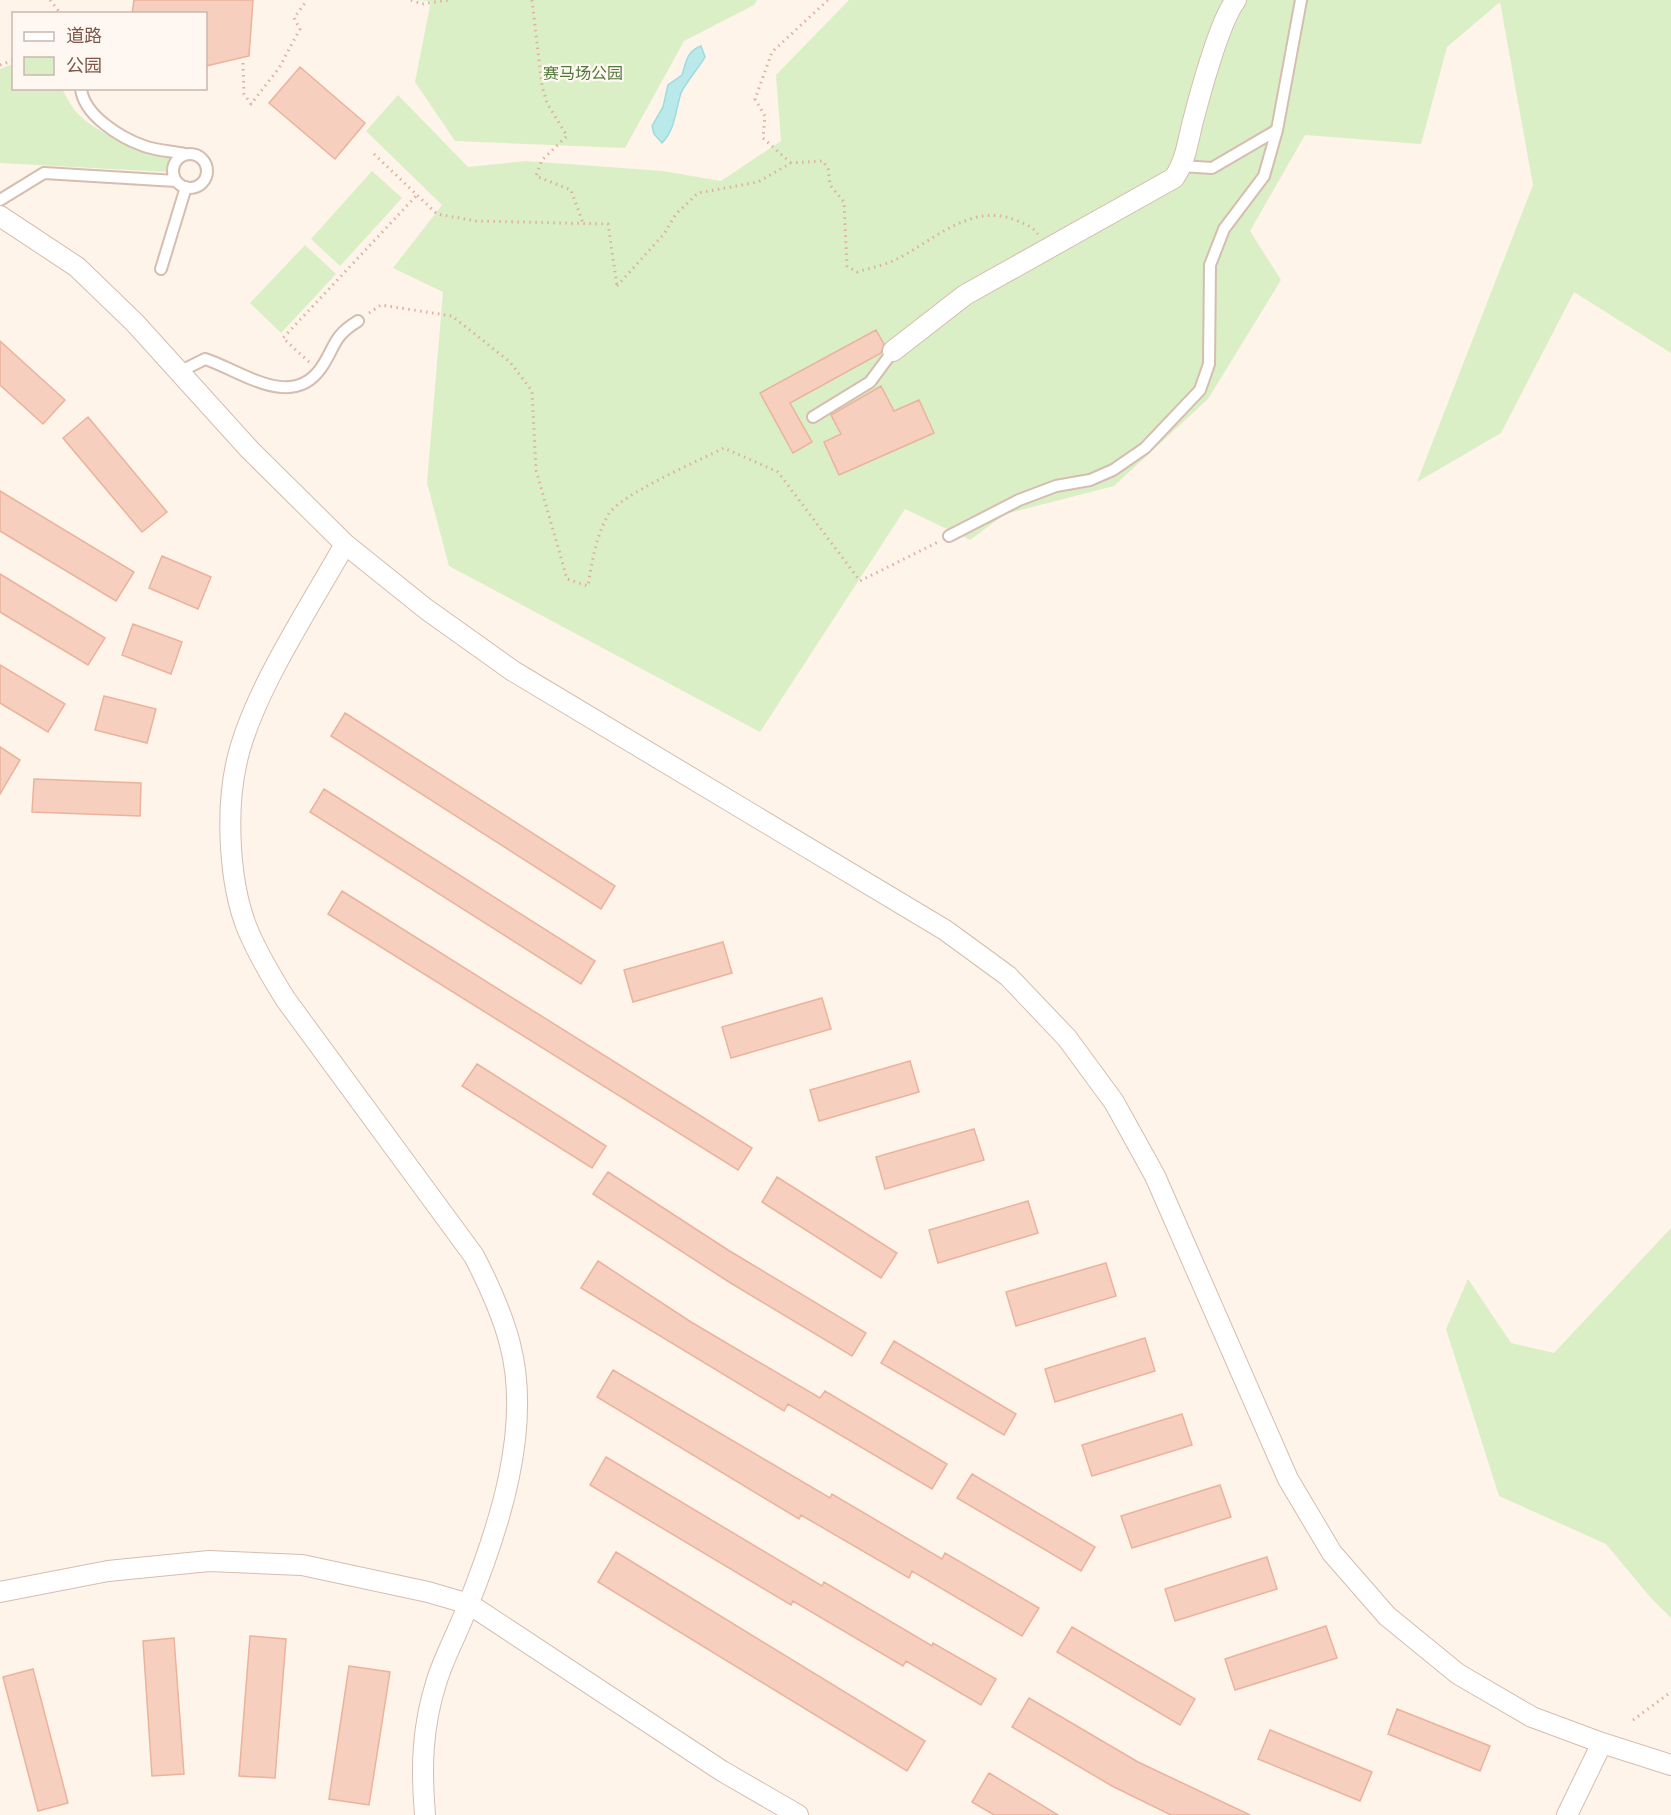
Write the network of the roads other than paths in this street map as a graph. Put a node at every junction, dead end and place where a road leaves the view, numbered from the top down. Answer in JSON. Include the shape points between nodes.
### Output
{"nodes":[{"id":1,"x":1236,"y":0,"type":"edge"},
{"id":2,"x":1301,"y":0,"type":"edge"},
{"id":3,"x":81,"y":90,"type":"edge"},
{"id":4,"x":1277,"y":130,"type":"junction"},
{"id":5,"x":185,"y":154,"type":"junction"},
{"id":6,"x":1181,"y":166,"type":"junction"},
{"id":7,"x":181,"y":184,"type":"junction"},
{"id":8,"x":0,"y":200,"type":"edge"},
{"id":9,"x":0,"y":216,"type":"edge"},
{"id":10,"x":162,"y":269,"type":"dead end"},
{"id":11,"x":358,"y":321,"type":"road end"},
{"id":12,"x":893,"y":351,"type":"joint"},
{"id":13,"x":179,"y":372,"type":"junction"},
{"id":14,"x":813,"y":417,"type":"dead end"},
{"id":15,"x":950,"y":536,"type":"road end"},
{"id":16,"x":345,"y":544,"type":"junction"},
{"id":17,"x":0,"y":1592,"type":"edge"},
{"id":18,"x":469,"y":1604,"type":"junction"},
{"id":19,"x":1602,"y":1743,"type":"junction"},
{"id":20,"x":1671,"y":1765,"type":"edge"},
{"id":21,"x":425,"y":1815,"type":"edge"},
{"id":22,"x":798,"y":1815,"type":"edge"},
{"id":23,"x":1567,"y":1815,"type":"edge"}],
"edges":[{"from":1,"to":6,"type":"street","via":[[1196,108]]},
{"from":2,"to":4,"type":"lane"},
{"from":3,"to":5,"type":"lane","via":[[92,112],[127,138],[142,146]]},
{"from":4,"to":6,"type":"lane","via":[[1212,168]]},
{"from":4,"to":15,"type":"lane","via":[[1264,176],[1224,230],[1210,266],[1209,363],[1200,390],[1145,448],[1113,470],[1019,500]]},
{"from":5,"to":7,"type":"lane","via":[[174,165]]},
{"from":5,"to":7,"type":"lane","via":[[200,158],[206,172],[202,182]]},
{"from":6,"to":12,"type":"street","via":[[1164,186],[965,295]]},
{"from":7,"to":8,"type":"lane","via":[[44,173]]},
{"from":7,"to":10,"type":"lane"},
{"from":9,"to":13,"type":"street","via":[[77,267]]},
{"from":11,"to":13,"type":"lane","via":[[338,336],[319,371],[307,380],[285,387],[262,384],[205,360]]},
{"from":12,"to":14,"type":"lane","via":[[870,382]]},
{"from":13,"to":16,"type":"street","via":[[250,450]]},
{"from":16,"to":18,"type":"street","via":[[267,685],[249,726],[236,765],[231,847],[246,925],[262,962],[474,1256],[494,1295],[511,1346],[517,1394],[516,1441],[508,1484]]},
{"from":16,"to":19,"type":"street","via":[[426,609],[513,671],[945,930],[1008,976],[1066,1038],[1114,1102],[1155,1176],[1288,1479],[1332,1553],[1387,1616],[1458,1674],[1532,1717]]},
{"from":17,"to":18,"type":"street","via":[[108,1571],[209,1561],[302,1564]]},
{"from":18,"to":21,"type":"street","via":[[437,1679],[427,1715],[422,1748]]},
{"from":18,"to":22,"type":"street","via":[[722,1771]]},
{"from":19,"to":20,"type":"street"},
{"from":19,"to":23,"type":"street"}]}
